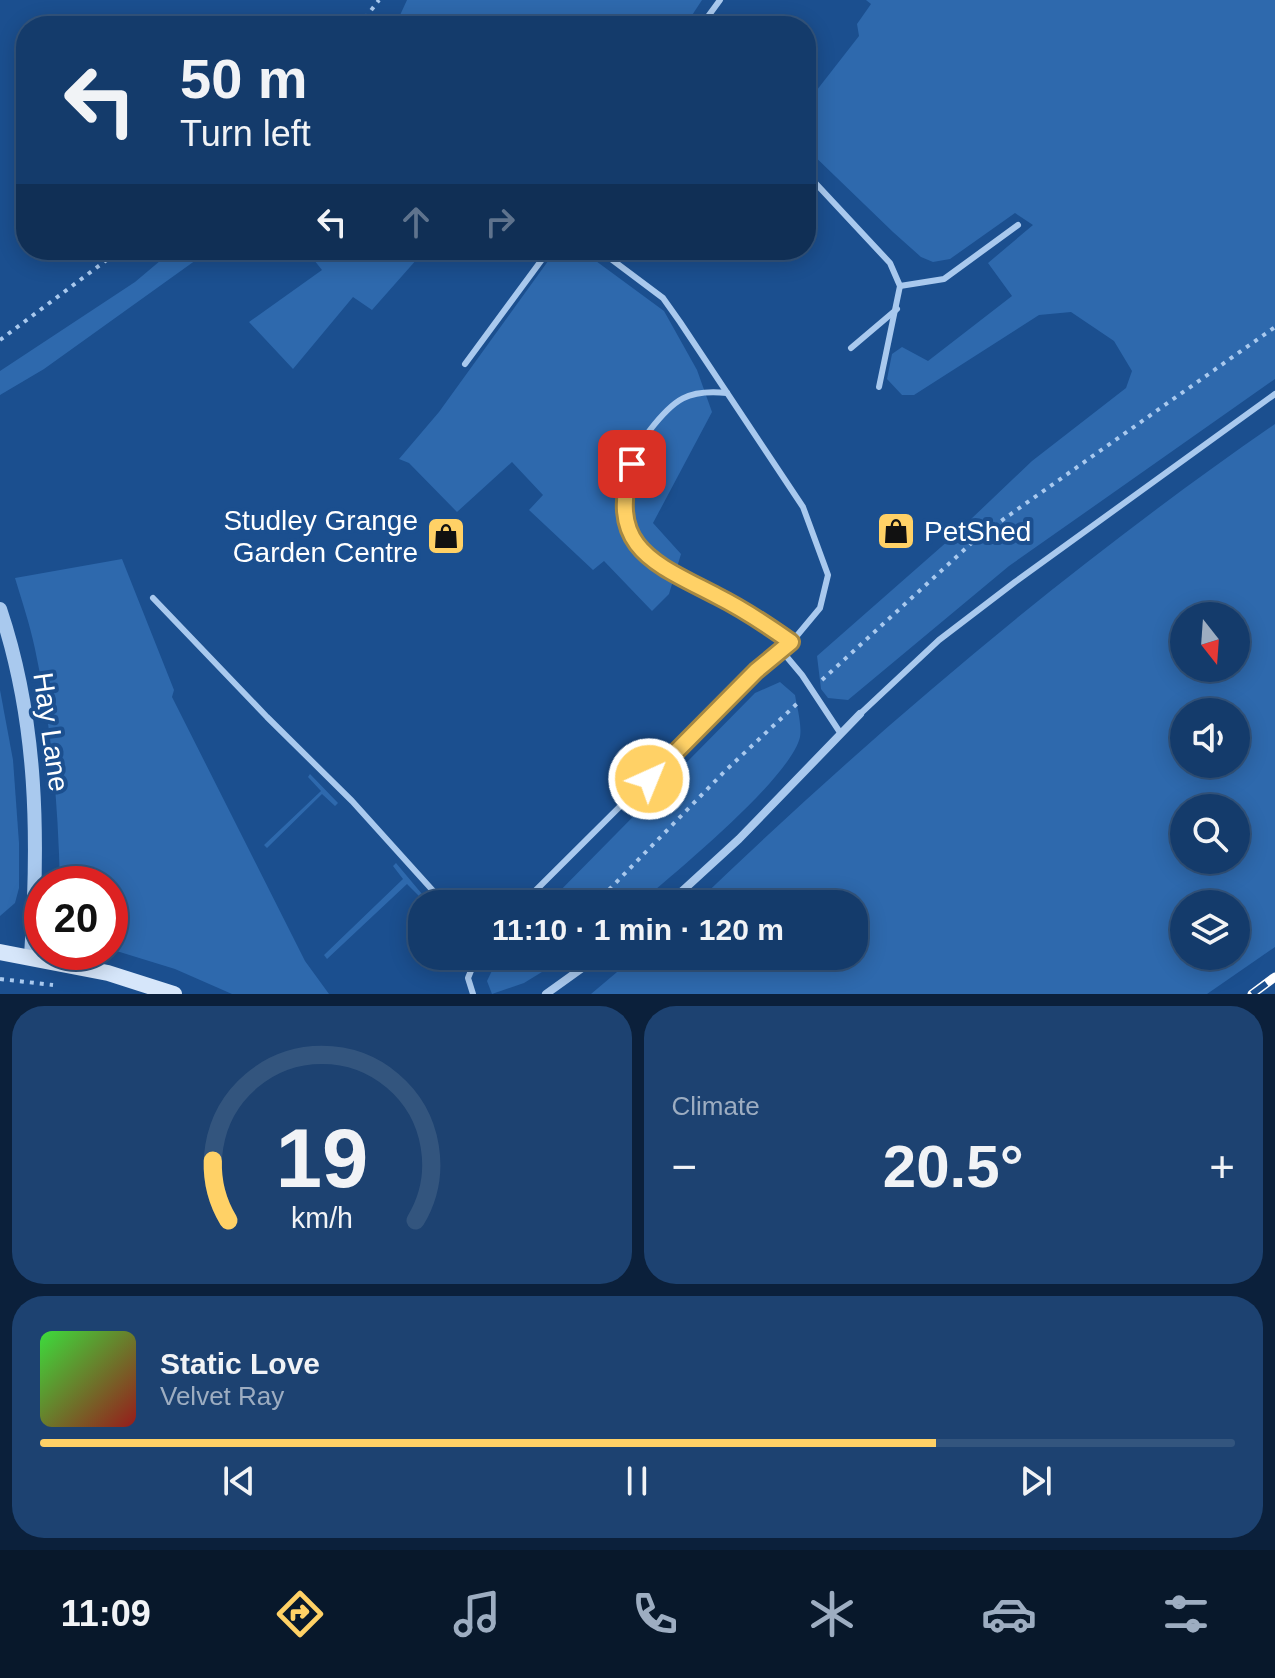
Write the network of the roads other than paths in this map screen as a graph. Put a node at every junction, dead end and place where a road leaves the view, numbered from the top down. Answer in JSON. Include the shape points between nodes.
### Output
{"nodes":[{"id":1,"x":816,"y":184,"type":"edge"},
{"id":2,"x":1018,"y":225,"type":"dead end"},
{"id":3,"x":542,"y":260,"type":"edge"},
{"id":4,"x":612,"y":260,"type":"edge"},
{"id":5,"x":900,"y":286,"type":"junction"},
{"id":6,"x":897,"y":309,"type":"junction"},
{"id":7,"x":851,"y":348,"type":"dead end"},
{"id":8,"x":465,"y":364,"type":"dead end"},
{"id":9,"x":879,"y":387,"type":"dead end"},
{"id":10,"x":727,"y":393,"type":"junction"},
{"id":11,"x":1275,"y":394,"type":"edge"},
{"id":12,"x":153,"y":598,"type":"dead end"},
{"id":13,"x":0,"y":609,"type":"edge"},
{"id":14,"x":791,"y":642,"type":"junction"},
{"id":15,"x":781,"y":650,"type":"junction"},
{"id":16,"x":860,"y":714,"type":"joint"},
{"id":17,"x":841,"y":734,"type":"junction"},
{"id":18,"x":35,"y":866,"type":"edge"},
{"id":19,"x":432,"y":890,"type":"edge"},
{"id":20,"x":536,"y":890,"type":"edge"},
{"id":21,"x":683,"y":890,"type":"edge"},
{"id":22,"x":0,"y":952,"type":"edge"},
{"id":23,"x":24,"y":955,"type":"edge"},
{"id":24,"x":94,"y":970,"type":"edge"},
{"id":25,"x":471,"y":970,"type":"edge"},
{"id":26,"x":579,"y":970,"type":"edge"},
{"id":27,"x":174,"y":994,"type":"edge"},
{"id":28,"x":473,"y":994,"type":"edge"},
{"id":29,"x":546,"y":994,"type":"edge"}],
"edges":[{"from":1,"to":5,"type":"lane","via":[[890,263]]},
{"from":2,"to":5,"type":"lane","via":[[944,279]]},
{"from":3,"to":8,"type":"lane"},
{"from":4,"to":10,"type":"lane","via":[[663,298]]},
{"from":5,"to":6,"type":"lane"},
{"from":6,"to":7,"type":"lane"},
{"from":6,"to":9,"type":"lane"},
{"from":10,"to":14,"type":"lane","via":[[803,507],[828,575],[820,608]]},
{"from":10,"to":14,"type":"lane","via":[[710,391],[676,401],[642,441],[625,486],[626,525],[651,560],[752,614]]},
{"from":11,"to":16,"type":"lane","via":[[939,640]]},
{"from":12,"to":19,"type":"lane"},
{"from":13,"to":18,"type":"street","name":"Hay Lane","via":[[33,765]]},
{"from":14,"to":15,"type":"lane"},
{"from":15,"to":17,"type":"lane"},
{"from":15,"to":20,"type":"lane"},
{"from":16,"to":17,"type":"street"},
{"from":17,"to":21,"type":"street"},
{"from":22,"to":23,"type":"main road"},
{"from":24,"to":27,"type":"main road"},
{"from":25,"to":28,"type":"lane"},
{"from":26,"to":29,"type":"street"}]}
